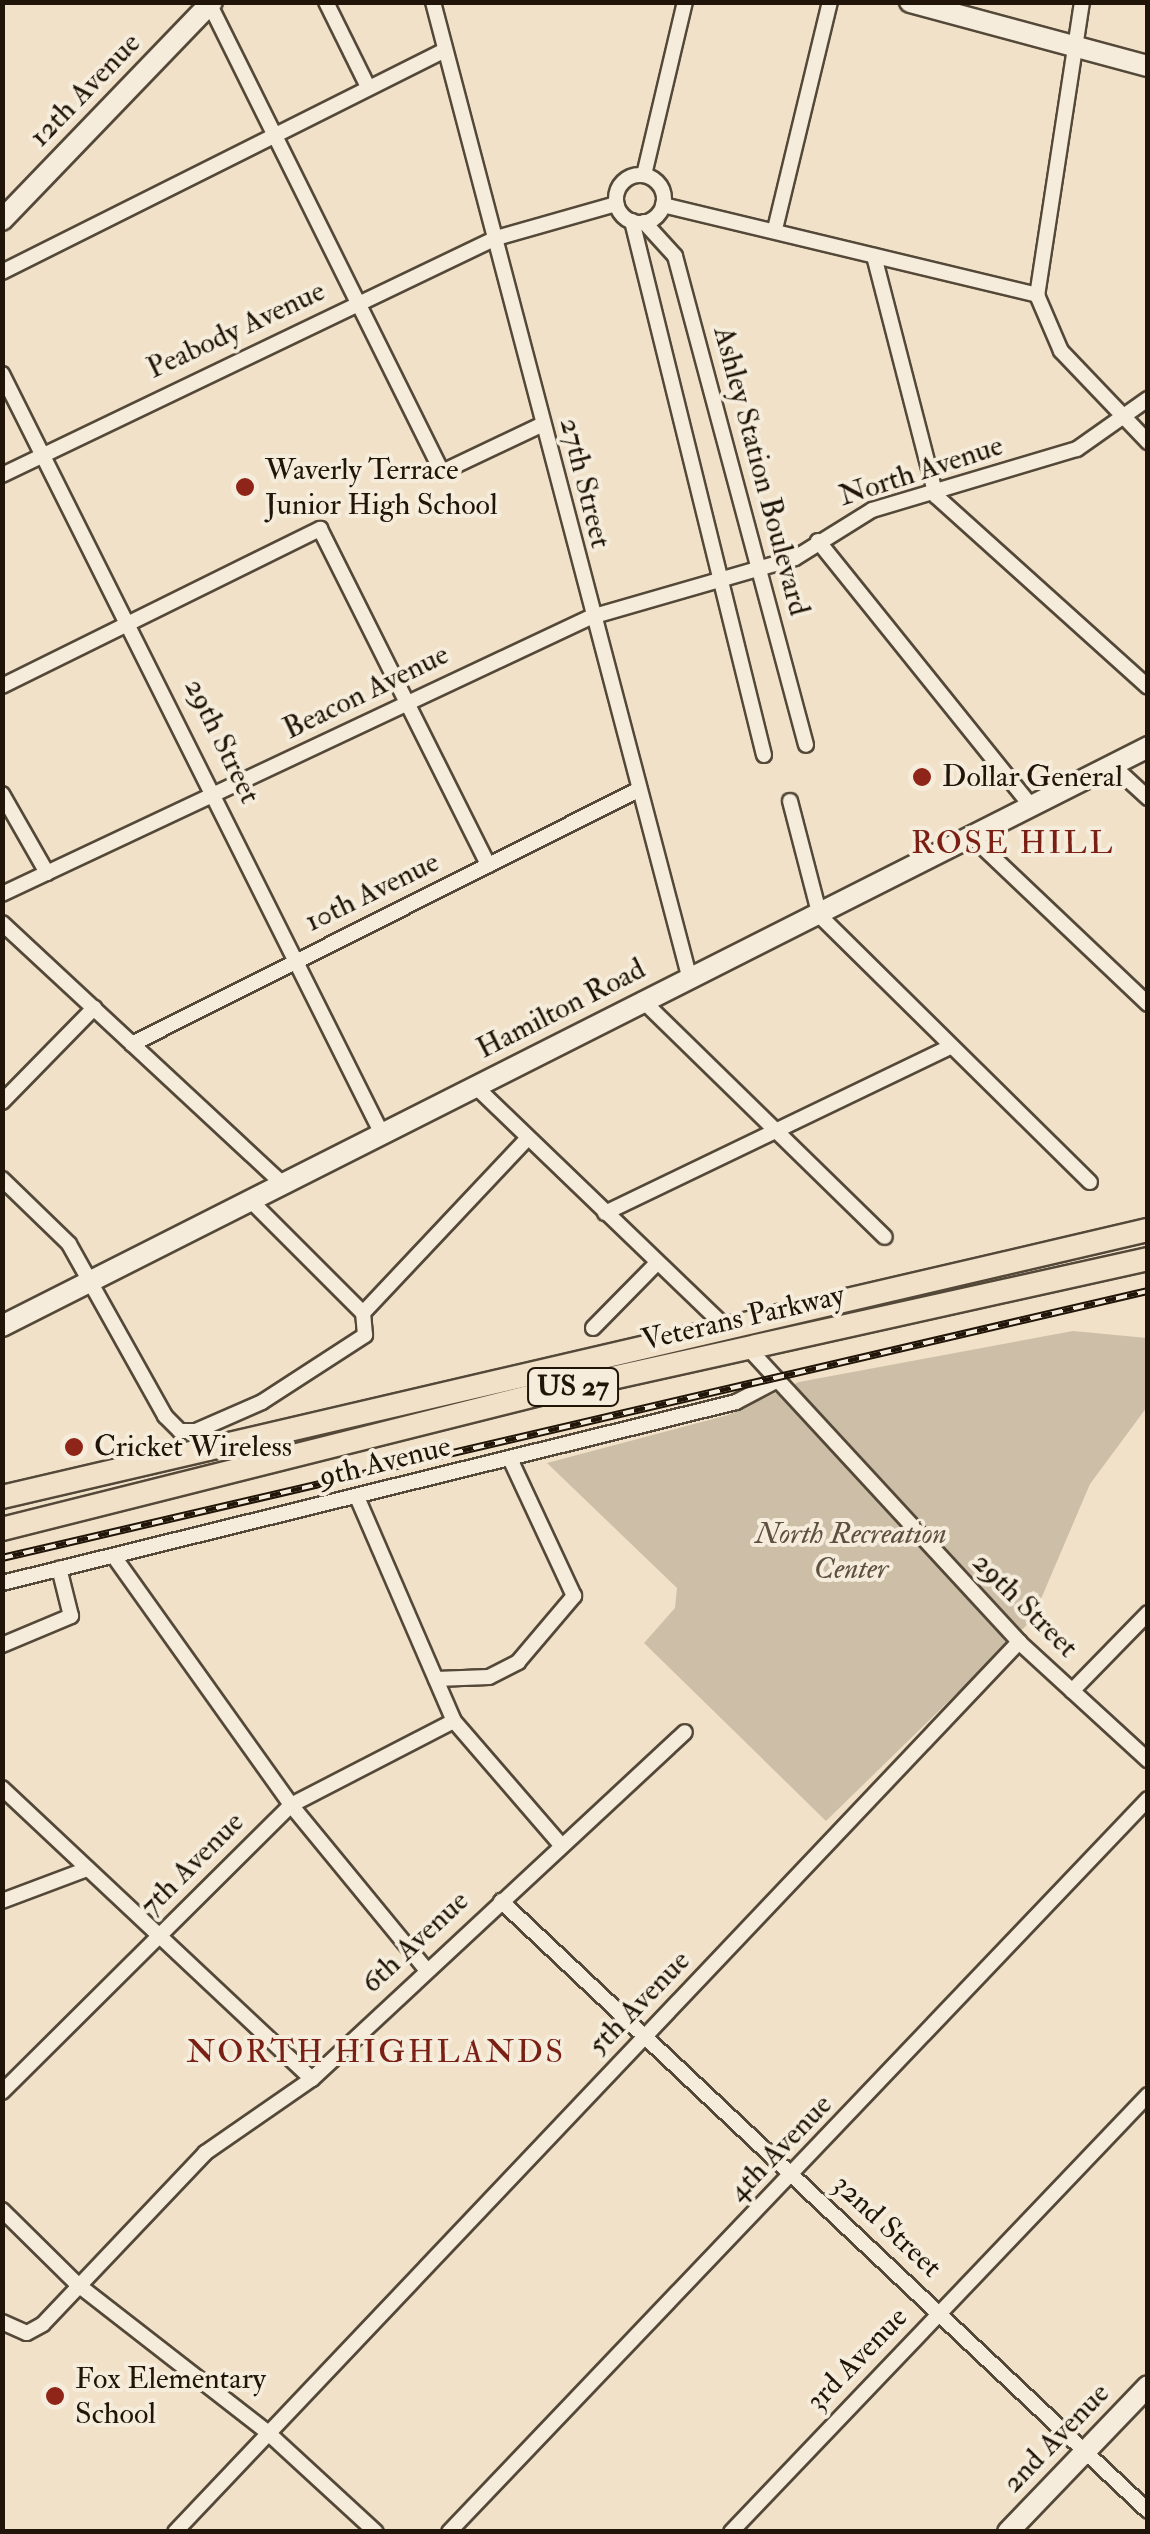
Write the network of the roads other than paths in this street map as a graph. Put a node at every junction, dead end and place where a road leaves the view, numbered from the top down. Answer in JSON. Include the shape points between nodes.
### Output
{"nodes":[{"id":1,"x":326,"y":2,"type":"edge"},
{"id":2,"x":433,"y":2,"type":"edge"},
{"id":3,"x":685,"y":2,"type":"edge"},
{"id":4,"x":830,"y":2,"type":"edge"},
{"id":5,"x":910,"y":2,"type":"edge"},
{"id":6,"x":1082,"y":2,"type":"edge"},
{"id":7,"x":211,"y":4,"type":"edge"},
{"id":8,"x":1070,"y":46,"type":"junction"},
{"id":9,"x":444,"y":51,"type":"junction"},
{"id":10,"x":1148,"y":66,"type":"edge"},
{"id":11,"x":368,"y":87,"type":"junction"},
{"id":12,"x":274,"y":133,"type":"junction"},
{"id":13,"x":644,"y":175,"type":"junction"},
{"id":14,"x":616,"y":204,"type":"junction"},
{"id":15,"x":663,"y":205,"type":"junction"},
{"id":16,"x":2,"y":220,"type":"edge"},
{"id":17,"x":638,"y":222,"type":"junction"},
{"id":18,"x":774,"y":230,"type":"junction"},
{"id":19,"x":496,"y":238,"type":"junction"},
{"id":20,"x":874,"y":256,"type":"junction"},
{"id":21,"x":2,"y":272,"type":"edge"},
{"id":22,"x":1037,"y":294,"type":"junction"},
{"id":23,"x":358,"y":303,"type":"junction"},
{"id":24,"x":2,"y":374,"type":"edge"},
{"id":25,"x":1148,"y":399,"type":"edge"},
{"id":26,"x":1124,"y":420,"type":"junction"},
{"id":27,"x":542,"y":425,"type":"junction"},
{"id":28,"x":1148,"y":442,"type":"edge"},
{"id":29,"x":44,"y":453,"type":"junction"},
{"id":30,"x":2,"y":476,"type":"edge"},
{"id":31,"x":936,"y":496,"type":"junction"},
{"id":32,"x":818,"y":541,"type":"junction"},
{"id":33,"x":759,"y":568,"type":"junction"},
{"id":34,"x":720,"y":579,"type":"junction"},
{"id":35,"x":591,"y":617,"type":"junction"},
{"id":36,"x":132,"y":624,"type":"junction"},
{"id":37,"x":2,"y":686,"type":"edge"},
{"id":38,"x":1148,"y":687,"type":"edge"},
{"id":39,"x":406,"y":699,"type":"junction"},
{"id":40,"x":806,"y":745,"type":"dead end"},
{"id":41,"x":1148,"y":747,"type":"edge"},
{"id":42,"x":764,"y":755,"type":"dead end"},
{"id":43,"x":1112,"y":765,"type":"junction"},
{"id":44,"x":636,"y":791,"type":"junction"},
{"id":45,"x":2,"y":794,"type":"edge"},
{"id":46,"x":220,"y":796,"type":"junction"},
{"id":47,"x":1148,"y":798,"type":"edge"},
{"id":48,"x":790,"y":801,"type":"dead end"},
{"id":49,"x":1032,"y":806,"type":"junction"},
{"id":50,"x":973,"y":838,"type":"junction"},
{"id":51,"x":488,"y":865,"type":"junction"},
{"id":52,"x":48,"y":873,"type":"junction"},
{"id":53,"x":2,"y":894,"type":"edge"},
{"id":54,"x":820,"y":916,"type":"junction"},
{"id":55,"x":2,"y":923,"type":"edge"},
{"id":56,"x":297,"y":960,"type":"junction"},
{"id":57,"x":689,"y":976,"type":"junction"},
{"id":58,"x":642,"y":1000,"type":"junction"},
{"id":59,"x":1148,"y":1004,"type":"edge"},
{"id":60,"x":94,"y":1008,"type":"junction"},
{"id":61,"x":132,"y":1044,"type":"junction"},
{"id":62,"x":950,"y":1046,"type":"junction"},
{"id":63,"x":476,"y":1086,"type":"junction"},
{"id":64,"x":2,"y":1102,"type":"edge"},
{"id":65,"x":773,"y":1128,"type":"junction"},
{"id":66,"x":383,"y":1136,"type":"junction"},
{"id":67,"x":527,"y":1139,"type":"junction"},
{"id":68,"x":2,"y":1179,"type":"edge"},
{"id":69,"x":1090,"y":1182,"type":"dead end"},
{"id":70,"x":284,"y":1185,"type":"junction"},
{"id":71,"x":252,"y":1202,"type":"junction"},
{"id":72,"x":606,"y":1213,"type":"junction"},
{"id":73,"x":1148,"y":1230,"type":"edge"},
{"id":74,"x":885,"y":1237,"type":"dead end"},
{"id":75,"x":1148,"y":1258,"type":"edge"},
{"id":76,"x":656,"y":1264,"type":"junction"},
{"id":77,"x":88,"y":1279,"type":"junction"},
{"id":78,"x":363,"y":1313,"type":"junction"},
{"id":79,"x":2,"y":1326,"type":"edge"},
{"id":80,"x":724,"y":1326,"type":"junction"},
{"id":81,"x":593,"y":1328,"type":"dead end"},
{"id":82,"x":748,"y":1348,"type":"junction"},
{"id":83,"x":776,"y":1380,"type":"junction"},
{"id":84,"x":510,"y":1459,"type":"junction"},
{"id":85,"x":357,"y":1497,"type":"junction"},
{"id":86,"x":2,"y":1498,"type":"edge"},
{"id":87,"x":2,"y":1529,"type":"edge"},
{"id":88,"x":115,"y":1558,"type":"junction"},
{"id":89,"x":59,"y":1568,"type":"junction"},
{"id":90,"x":2,"y":1583,"type":"edge"},
{"id":91,"x":1148,"y":1613,"type":"edge"},
{"id":92,"x":1019,"y":1642,"type":"junction"},
{"id":93,"x":2,"y":1645,"type":"edge"},
{"id":94,"x":436,"y":1679,"type":"junction"},
{"id":95,"x":1072,"y":1691,"type":"junction"},
{"id":96,"x":454,"y":1720,"type":"junction"},
{"id":97,"x":685,"y":1732,"type":"dead end"},
{"id":98,"x":1148,"y":1760,"type":"edge"},
{"id":99,"x":2,"y":1788,"type":"edge"},
{"id":100,"x":1148,"y":1799,"type":"edge"},
{"id":101,"x":291,"y":1806,"type":"junction"},
{"id":102,"x":560,"y":1844,"type":"junction"},
{"id":103,"x":86,"y":1868,"type":"junction"},
{"id":104,"x":500,"y":1900,"type":"junction"},
{"id":105,"x":2,"y":1901,"type":"edge"},
{"id":106,"x":156,"y":1938,"type":"junction"},
{"id":107,"x":425,"y":1968,"type":"junction"},
{"id":108,"x":642,"y":2040,"type":"junction"},
{"id":109,"x":312,"y":2079,"type":"junction"},
{"id":110,"x":2,"y":2092,"type":"edge"},
{"id":111,"x":1148,"y":2095,"type":"edge"},
{"id":112,"x":792,"y":2176,"type":"junction"},
{"id":113,"x":2,"y":2210,"type":"edge"},
{"id":114,"x":77,"y":2284,"type":"junction"},
{"id":115,"x":940,"y":2313,"type":"junction"},
{"id":116,"x":2,"y":2322,"type":"edge"},
{"id":117,"x":1148,"y":2386,"type":"edge"},
{"id":118,"x":266,"y":2430,"type":"junction"},
{"id":119,"x":1086,"y":2452,"type":"junction"},
{"id":120,"x":1148,"y":2511,"type":"edge"},
{"id":121,"x":175,"y":2532,"type":"edge"},
{"id":122,"x":376,"y":2532,"type":"edge"},
{"id":123,"x":449,"y":2532,"type":"edge"},
{"id":124,"x":731,"y":2532,"type":"edge"},
{"id":125,"x":1008,"y":2532,"type":"edge"}],
"edges":[{"from":1,"to":11,"type":"street"},
{"from":2,"to":9,"type":"street","name":"27th Street"},
{"from":3,"to":13,"type":"street"},
{"from":4,"to":18,"type":"street"},
{"from":5,"to":8,"type":"street"},
{"from":6,"to":8,"type":"street"},
{"from":7,"to":12,"type":"street"},
{"from":7,"to":16,"type":"street","name":"12th Avenue"},
{"from":8,"to":10,"type":"street"},
{"from":8,"to":22,"type":"street"},
{"from":9,"to":11,"type":"street"},
{"from":9,"to":19,"type":"street","name":"27th Street"},
{"from":11,"to":12,"type":"street"},
{"from":12,"to":21,"type":"street"},
{"from":12,"to":23,"type":"street"},
{"from":13,"to":14,"type":"street","via":[[622,182]]},
{"from":13,"to":15,"type":"street","via":[[662,189]]},
{"from":14,"to":17,"type":"street"},
{"from":14,"to":19,"type":"street","name":"Peabody Avenue"},
{"from":15,"to":17,"type":"street"},
{"from":15,"to":18,"type":"street"},
{"from":17,"to":33,"type":"street","name":"Ashley Station Boulevard","via":[[676,256]]},
{"from":17,"to":34,"type":"street"},
{"from":18,"to":20,"type":"street"},
{"from":19,"to":23,"type":"street","name":"Peabody Avenue"},
{"from":19,"to":27,"type":"street","name":"27th Street"},
{"from":20,"to":22,"type":"street"},
{"from":20,"to":31,"type":"street"},
{"from":22,"to":26,"type":"street","via":[[1061,351]]},
{"from":23,"to":27,"type":"street","via":[[442,472]]},
{"from":23,"to":29,"type":"street","name":"Peabody Avenue"},
{"from":24,"to":29,"type":"street","name":"29th Street"},
{"from":25,"to":26,"type":"street","name":"North Avenue"},
{"from":26,"to":28,"type":"street"},
{"from":26,"to":31,"type":"street","name":"North Avenue","via":[[1078,448]]},
{"from":27,"to":35,"type":"street","name":"27th Street"},
{"from":29,"to":30,"type":"street","name":"Peabody Avenue"},
{"from":29,"to":36,"type":"street","name":"29th Street"},
{"from":31,"to":32,"type":"street","name":"North Avenue","via":[[872,510]]},
{"from":31,"to":38,"type":"street"},
{"from":32,"to":33,"type":"street","name":"North Avenue"},
{"from":32,"to":49,"type":"street"},
{"from":33,"to":34,"type":"street","name":"North Avenue"},
{"from":33,"to":40,"type":"street","name":"Ashley Station Boulevard"},
{"from":34,"to":35,"type":"street","name":"North Avenue"},
{"from":34,"to":42,"type":"street"},
{"from":35,"to":39,"type":"street","name":"Beacon Avenue"},
{"from":35,"to":44,"type":"street","name":"27th Street"},
{"from":36,"to":37,"type":"street"},
{"from":36,"to":39,"type":"street","via":[[320,528]]},
{"from":36,"to":46,"type":"street","name":"29th Street"},
{"from":39,"to":46,"type":"street","name":"Beacon Avenue"},
{"from":39,"to":51,"type":"street"},
{"from":41,"to":43,"type":"street","name":"Hamilton Road"},
{"from":43,"to":47,"type":"street"},
{"from":43,"to":49,"type":"street","name":"Hamilton Road"},
{"from":44,"to":51,"type":"street","name":"10th Avenue"},
{"from":44,"to":57,"type":"street","name":"27th Street"},
{"from":45,"to":52,"type":"street"},
{"from":46,"to":52,"type":"street","name":"Beacon Avenue"},
{"from":46,"to":56,"type":"street","name":"29th Street"},
{"from":48,"to":54,"type":"street"},
{"from":49,"to":50,"type":"street","name":"Hamilton Road"},
{"from":50,"to":54,"type":"street","name":"Hamilton Road"},
{"from":50,"to":59,"type":"street"},
{"from":51,"to":56,"type":"street","name":"10th Avenue"},
{"from":52,"to":53,"type":"street","name":"Beacon Avenue"},
{"from":54,"to":57,"type":"street","name":"Hamilton Road"},
{"from":54,"to":62,"type":"street"},
{"from":55,"to":60,"type":"street"},
{"from":56,"to":61,"type":"street","name":"10th Avenue"},
{"from":56,"to":66,"type":"street","name":"29th Street"},
{"from":57,"to":58,"type":"street","name":"Hamilton Road"},
{"from":58,"to":63,"type":"street","name":"Hamilton Road"},
{"from":58,"to":65,"type":"street"},
{"from":60,"to":61,"type":"street"},
{"from":60,"to":64,"type":"street"},
{"from":61,"to":70,"type":"street"},
{"from":62,"to":65,"type":"street"},
{"from":62,"to":69,"type":"street"},
{"from":63,"to":66,"type":"street","name":"Hamilton Road"},
{"from":63,"to":67,"type":"street"},
{"from":65,"to":72,"type":"street"},
{"from":65,"to":74,"type":"street"},
{"from":66,"to":70,"type":"street","name":"Hamilton Road"},
{"from":67,"to":72,"type":"street"},
{"from":67,"to":78,"type":"street"},
{"from":68,"to":77,"type":"street","via":[[69,1244]]},
{"from":70,"to":71,"type":"street","name":"Hamilton Road"},
{"from":71,"to":77,"type":"street","name":"Hamilton Road"},
{"from":71,"to":78,"type":"street"},
{"from":72,"to":76,"type":"street"},
{"from":73,"to":80,"type":"main road","name":"Veterans Parkway","number":"US 27"},
{"from":75,"to":82,"type":"main road","name":"Veterans Parkway","number":"US 27"},
{"from":76,"to":80,"type":"street"},
{"from":76,"to":81,"type":"street"},
{"from":77,"to":78,"type":"street","via":[[180,1432],[262,1402],[366,1335]]},
{"from":77,"to":79,"type":"street","name":"Hamilton Road"},
{"from":80,"to":86,"type":"main road","name":"Veterans Parkway","number":"US 27"},
{"from":82,"to":83,"type":"street","name":"29th Street"},
{"from":82,"to":87,"type":"main road","name":"Veterans Parkway","number":"US 27"},
{"from":83,"to":84,"type":"street","name":"9th Avenue","via":[[736,1402]]},
{"from":83,"to":92,"type":"street","name":"29th Street"},
{"from":84,"to":85,"type":"street","name":"9th Avenue"},
{"from":84,"to":94,"type":"street","via":[[574,1596],[518,1662],[489,1677]]},
{"from":85,"to":88,"type":"street","name":"9th Avenue"},
{"from":85,"to":94,"type":"street"},
{"from":88,"to":89,"type":"street","name":"9th Avenue"},
{"from":88,"to":101,"type":"street"},
{"from":89,"to":90,"type":"street","name":"9th Avenue"},
{"from":89,"to":93,"type":"street","via":[[70,1616]]},
{"from":91,"to":95,"type":"street"},
{"from":92,"to":95,"type":"street","name":"29th Street"},
{"from":92,"to":108,"type":"street","name":"5th Avenue"},
{"from":94,"to":96,"type":"street"},
{"from":95,"to":98,"type":"street","name":"29th Street"},
{"from":96,"to":101,"type":"street","name":"7th Avenue"},
{"from":96,"to":102,"type":"street"},
{"from":97,"to":102,"type":"street","name":"6th Avenue"},
{"from":99,"to":103,"type":"street"},
{"from":100,"to":112,"type":"street","name":"4th Avenue"},
{"from":101,"to":106,"type":"street","name":"7th Avenue"},
{"from":101,"to":107,"type":"street"},
{"from":102,"to":104,"type":"street","name":"6th Avenue"},
{"from":103,"to":105,"type":"street"},
{"from":103,"to":106,"type":"street"},
{"from":104,"to":107,"type":"street","name":"6th Avenue"},
{"from":104,"to":108,"type":"street","name":"32nd Street"},
{"from":106,"to":109,"type":"street"},
{"from":106,"to":110,"type":"street","name":"7th Avenue"},
{"from":107,"to":109,"type":"street","name":"6th Avenue"},
{"from":108,"to":112,"type":"street","name":"32nd Street"},
{"from":108,"to":118,"type":"street","name":"5th Avenue"},
{"from":109,"to":114,"type":"street","name":"6th Avenue","via":[[205,2152]]},
{"from":111,"to":115,"type":"street","name":"3rd Avenue"},
{"from":112,"to":115,"type":"street","name":"32nd Street"},
{"from":112,"to":123,"type":"street","name":"4th Avenue"},
{"from":113,"to":114,"type":"street"},
{"from":114,"to":116,"type":"street","name":"6th Avenue","via":[[27,2333]]},
{"from":114,"to":118,"type":"street"},
{"from":115,"to":119,"type":"street","name":"32nd Street"},
{"from":115,"to":124,"type":"street","name":"3rd Avenue"},
{"from":117,"to":119,"type":"street","name":"2nd Avenue"},
{"from":118,"to":121,"type":"street","name":"5th Avenue"},
{"from":118,"to":122,"type":"street"},
{"from":119,"to":120,"type":"street","name":"32nd Street"},
{"from":119,"to":125,"type":"street","name":"2nd Avenue"}]}
